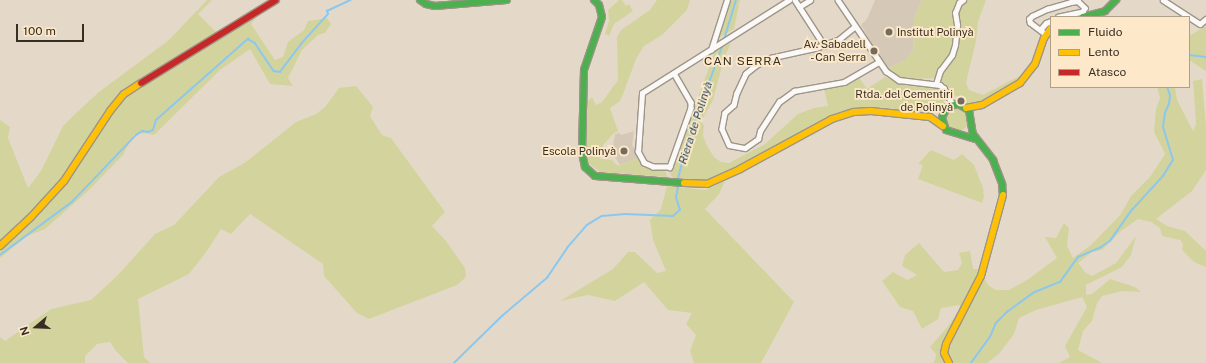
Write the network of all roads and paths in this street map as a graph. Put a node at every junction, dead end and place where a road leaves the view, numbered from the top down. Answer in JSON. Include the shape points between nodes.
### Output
{"nodes":[{"id":1,"x":276,"y":0,"type":"edge"},
{"id":2,"x":420,"y":0,"type":"edge"},
{"id":3,"x":507,"y":0,"type":"edge"},
{"id":4,"x":594,"y":0,"type":"edge"},
{"id":5,"x":727,"y":0,"type":"edge"},
{"id":6,"x":789,"y":0,"type":"edge"},
{"id":7,"x":795,"y":0,"type":"edge"},
{"id":8,"x":810,"y":0,"type":"edge"},
{"id":9,"x":838,"y":0,"type":"edge"},
{"id":10,"x":963,"y":0,"type":"edge"},
{"id":11,"x":1116,"y":0,"type":"edge"},
{"id":12,"x":1163,"y":0,"type":"edge"},
{"id":13,"x":1170,"y":2,"type":"edge"},
{"id":14,"x":799,"y":7,"type":"junction"},
{"id":15,"x":1064,"y":16,"type":"edge"},
{"id":16,"x":1087,"y":16,"type":"edge"},
{"id":17,"x":1189,"y":16,"type":"edge"},
{"id":18,"x":1190,"y":17,"type":"edge"},
{"id":19,"x":1206,"y":19,"type":"edge"},
{"id":20,"x":1050,"y":21,"type":"edge"},
{"id":21,"x":855,"y":27,"type":"junction"},
{"id":22,"x":1050,"y":29,"type":"edge"},
{"id":23,"x":1040,"y":30,"type":"junction"},
{"id":24,"x":1046,"y":35,"type":"junction"},
{"id":25,"x":824,"y":45,"type":"junction"},
{"id":26,"x":710,"y":50,"type":"junction"},
{"id":27,"x":878,"y":62,"type":"junction"},
{"id":28,"x":674,"y":73,"type":"junction"},
{"id":29,"x":936,"y":84,"type":"junction"},
{"id":30,"x":953,"y":104,"type":"junction"},
{"id":31,"x":982,"y":105,"type":"junction"},
{"id":32,"x":966,"y":108,"type":"junction"},
{"id":33,"x":944,"y":111,"type":"junction"},
{"id":34,"x":930,"y":117,"type":"junction"},
{"id":35,"x":971,"y":121,"type":"junction"},
{"id":36,"x":943,"y":126,"type":"junction"},
{"id":37,"x":960,"y":134,"type":"junction"},
{"id":38,"x":975,"y":139,"type":"junction"},
{"id":39,"x":0,"y":246,"type":"edge"},
{"id":40,"x":949,"y":363,"type":"edge"}],
"edges":[{"from":1,"to":39,"type":"main road","via":[[124,94],[64,181]]},
{"from":2,"to":3,"type":"main road","via":[[435,6]]},
{"from":4,"to":34,"type":"main road","via":[[599,5],[602,17],[584,70],[582,153],[585,167],[595,176],[707,184],[846,114],[863,111]]},
{"from":5,"to":26,"type":"street"},
{"from":6,"to":26,"type":"street"},
{"from":7,"to":14,"type":"street"},
{"from":8,"to":14,"type":"street"},
{"from":9,"to":21,"type":"street"},
{"from":10,"to":29,"type":"street","via":[[956,8],[957,30],[952,55],[940,71]]},
{"from":11,"to":16,"type":"main road","via":[[1105,11]]},
{"from":12,"to":13,"type":"street"},
{"from":13,"to":17,"type":"street"},
{"from":14,"to":25,"type":"street"},
{"from":15,"to":23,"type":"street","via":[[1083,12],[1085,8],[1078,1],[1047,9],[1029,19],[1030,23]]},
{"from":18,"to":19,"type":"street","via":[[1200,24]]},
{"from":20,"to":23,"type":"street"},
{"from":21,"to":25,"type":"street","via":[[839,40]]},
{"from":21,"to":27,"type":"street"},
{"from":22,"to":24,"type":"main road"},
{"from":23,"to":24,"type":"street"},
{"from":24,"to":31,"type":"main road","via":[[1029,73],[1009,90]]},
{"from":25,"to":27,"type":"street","via":[[772,58],[746,74],[734,105],[725,113],[722,129],[729,145],[746,148],[758,139],[760,131],[779,102],[794,91],[844,82]]},
{"from":26,"to":28,"type":"street"},
{"from":27,"to":29,"type":"street","via":[[899,80]]},
{"from":28,"to":28,"type":"street","via":[[642,93],[638,152],[644,163],[653,167],[670,167],[691,108],[691,102]]},
{"from":29,"to":30,"type":"street","via":[[944,88]]},
{"from":30,"to":32,"type":"main road"},
{"from":30,"to":33,"type":"main road"},
{"from":31,"to":32,"type":"main road"},
{"from":31,"to":35,"type":"main road"},
{"from":32,"to":35,"type":"main road"},
{"from":33,"to":34,"type":"main road"},
{"from":33,"to":36,"type":"main road"},
{"from":34,"to":36,"type":"main road"},
{"from":35,"to":37,"type":"main road","via":[[966,131]]},
{"from":35,"to":38,"type":"main road"},
{"from":36,"to":37,"type":"main road","via":[[950,132]]},
{"from":37,"to":38,"type":"main road"},
{"from":38,"to":40,"type":"main road","via":[[990,156],[997,169],[1002,184],[1002,200],[981,276],[946,344],[944,353]]}]}
